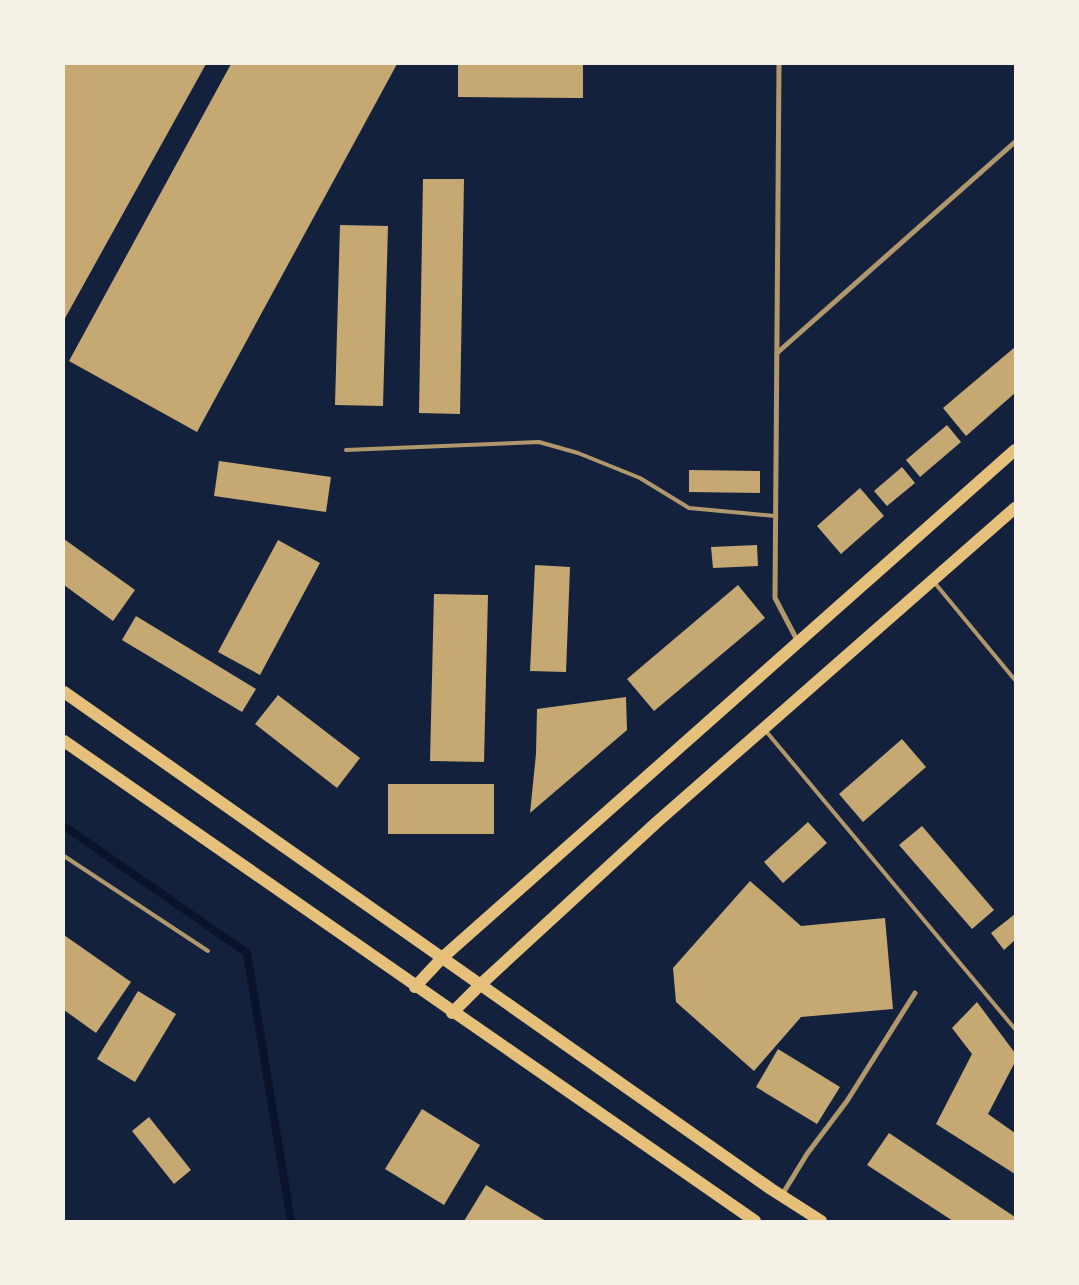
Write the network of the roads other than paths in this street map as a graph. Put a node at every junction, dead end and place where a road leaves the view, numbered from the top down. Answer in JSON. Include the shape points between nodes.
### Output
{"nodes":[{"id":1,"x":779,"y":64,"type":"edge"},
{"id":2,"x":1015,"y":142,"type":"edge"},
{"id":3,"x":777,"y":353,"type":"junction"},
{"id":4,"x":346,"y":450,"type":"dead end"},
{"id":5,"x":1015,"y":450,"type":"edge"},
{"id":6,"x":1015,"y":508,"type":"edge"},
{"id":7,"x":776,"y":516,"type":"junction"},
{"id":8,"x":933,"y":580,"type":"junction"},
{"id":9,"x":797,"y":640,"type":"junction"},
{"id":10,"x":1015,"y":680,"type":"edge"},
{"id":11,"x":64,"y":692,"type":"edge"},
{"id":12,"x":763,"y":728,"type":"junction"},
{"id":13,"x":64,"y":742,"type":"edge"},
{"id":14,"x":64,"y":856,"type":"edge"},
{"id":15,"x":208,"y":951,"type":"dead end"},
{"id":16,"x":442,"y":958,"type":"junction"},
{"id":17,"x":480,"y":985,"type":"junction"},
{"id":18,"x":415,"y":987,"type":"junction"},
{"id":19,"x":915,"y":993,"type":"dead end"},
{"id":20,"x":452,"y":1013,"type":"junction"},
{"id":21,"x":1015,"y":1029,"type":"edge"},
{"id":22,"x":782,"y":1196,"type":"junction"},
{"id":23,"x":755,"y":1221,"type":"edge"},
{"id":24,"x":821,"y":1221,"type":"edge"}],
"edges":[{"from":1,"to":3,"type":"street"},
{"from":2,"to":3,"type":"street"},
{"from":3,"to":7,"type":"street"},
{"from":4,"to":7,"type":"lane","via":[[540,442],[578,453],[640,478],[689,508]]},
{"from":5,"to":9,"type":"main road"},
{"from":6,"to":8,"type":"main road"},
{"from":7,"to":9,"type":"street","via":[[775,598]]},
{"from":8,"to":10,"type":"lane"},
{"from":8,"to":12,"type":"main road"},
{"from":9,"to":16,"type":"main road","via":[[636,788]]},
{"from":11,"to":16,"type":"main road"},
{"from":12,"to":17,"type":"main road"},
{"from":12,"to":21,"type":"lane"},
{"from":13,"to":18,"type":"main road"},
{"from":14,"to":15,"type":"lane"},
{"from":16,"to":17,"type":"main road"},
{"from":16,"to":18,"type":"main road"},
{"from":17,"to":20,"type":"main road"},
{"from":17,"to":22,"type":"main road"},
{"from":18,"to":20,"type":"main road"},
{"from":19,"to":22,"type":"street"},
{"from":20,"to":23,"type":"main road"},
{"from":22,"to":24,"type":"main road"}]}
